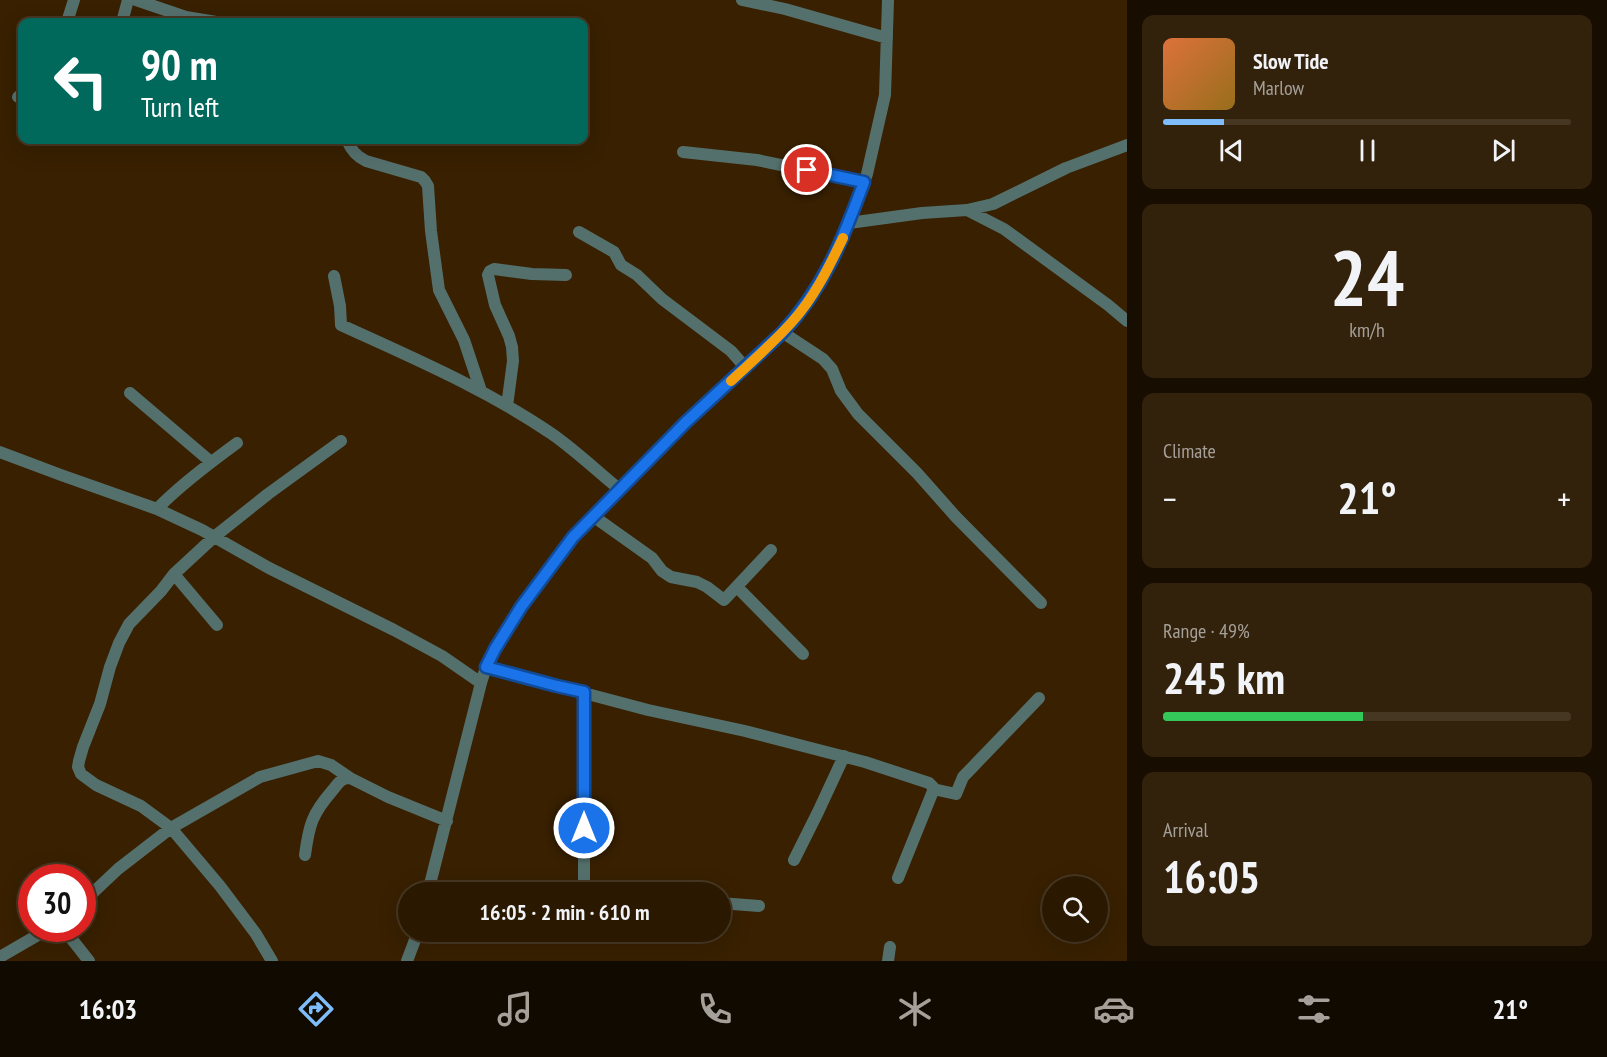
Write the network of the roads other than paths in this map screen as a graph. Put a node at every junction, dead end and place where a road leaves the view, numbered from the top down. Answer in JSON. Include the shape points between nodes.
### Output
{"nodes":[{"id":1,"x":74,"y":0,"type":"edge"},
{"id":2,"x":128,"y":0,"type":"edge"},
{"id":3,"x":136,"y":0,"type":"edge"},
{"id":4,"x":742,"y":0,"type":"edge"},
{"id":5,"x":888,"y":0,"type":"edge"},
{"id":6,"x":68,"y":18,"type":"edge"},
{"id":7,"x":123,"y":18,"type":"edge"},
{"id":8,"x":192,"y":18,"type":"edge"},
{"id":9,"x":887,"y":38,"type":"junction"},
{"id":10,"x":349,"y":144,"type":"edge"},
{"id":11,"x":1127,"y":145,"type":"edge"},
{"id":12,"x":683,"y":152,"type":"dead end"},
{"id":13,"x":864,"y":182,"type":"junction"},
{"id":14,"x":967,"y":210,"type":"junction"},
{"id":15,"x":849,"y":223,"type":"junction"},
{"id":16,"x":579,"y":232,"type":"dead end"},
{"id":17,"x":566,"y":275,"type":"dead end"},
{"id":18,"x":334,"y":276,"type":"dead end"},
{"id":19,"x":1127,"y":321,"type":"edge"},
{"id":20,"x":782,"y":333,"type":"junction"},
{"id":21,"x":745,"y":367,"type":"junction"},
{"id":22,"x":481,"y":391,"type":"junction"},
{"id":23,"x":130,"y":393,"type":"dead end"},
{"id":24,"x":507,"y":406,"type":"junction"},
{"id":25,"x":341,"y":441,"type":"dead end"},
{"id":26,"x":237,"y":443,"type":"dead end"},
{"id":27,"x":0,"y":452,"type":"edge"},
{"id":28,"x":212,"y":462,"type":"junction"},
{"id":29,"x":619,"y":489,"type":"junction"},
{"id":30,"x":157,"y":509,"type":"junction"},
{"id":31,"x":593,"y":516,"type":"junction"},
{"id":32,"x":214,"y":537,"type":"junction"},
{"id":33,"x":771,"y":550,"type":"dead end"},
{"id":34,"x":174,"y":574,"type":"junction"},
{"id":35,"x":737,"y":587,"type":"junction"},
{"id":36,"x":1041,"y":603,"type":"dead end"},
{"id":37,"x":217,"y":625,"type":"dead end"},
{"id":38,"x":803,"y":654,"type":"dead end"},
{"id":39,"x":486,"y":667,"type":"junction"},
{"id":40,"x":481,"y":683,"type":"junction"},
{"id":41,"x":584,"y":692,"type":"junction"},
{"id":42,"x":1039,"y":698,"type":"dead end"},
{"id":43,"x":844,"y":756,"type":"junction"},
{"id":44,"x":350,"y":778,"type":"junction"},
{"id":45,"x":933,"y":789,"type":"junction"},
{"id":46,"x":447,"y":821,"type":"junction"},
{"id":47,"x":171,"y":828,"type":"junction"},
{"id":48,"x":305,"y":855,"type":"dead end"},
{"id":49,"x":794,"y":860,"type":"dead end"},
{"id":50,"x":898,"y":878,"type":"dead end"},
{"id":51,"x":431,"y":882,"type":"edge"},
{"id":52,"x":582,"y":882,"type":"edge"},
{"id":53,"x":96,"y":890,"type":"edge"},
{"id":54,"x":731,"y":904,"type":"edge"},
{"id":55,"x":759,"y":906,"type":"dead end"},
{"id":56,"x":25,"y":942,"type":"edge"},
{"id":57,"x":74,"y":942,"type":"edge"},
{"id":58,"x":414,"y":942,"type":"edge"},
{"id":59,"x":890,"y":947,"type":"dead end"},
{"id":60,"x":1,"y":955,"type":"edge"},
{"id":61,"x":89,"y":961,"type":"edge"},
{"id":62,"x":272,"y":961,"type":"edge"},
{"id":63,"x":407,"y":961,"type":"edge"},
{"id":64,"x":888,"y":961,"type":"edge"}],
"edges":[{"from":1,"to":6,"type":"street"},
{"from":2,"to":7,"type":"street"},
{"from":3,"to":8,"type":"street"},
{"from":4,"to":9,"type":"street"},
{"from":5,"to":9,"type":"street"},
{"from":9,"to":13,"type":"street","via":[[885,95]]},
{"from":10,"to":22,"type":"street","via":[[366,161],[425,180],[439,290],[464,340]]},
{"from":11,"to":14,"type":"street","via":[[1066,168],[993,204]]},
{"from":12,"to":13,"type":"street","via":[[757,160]]},
{"from":13,"to":15,"type":"street"},
{"from":14,"to":15,"type":"street"},
{"from":14,"to":19,"type":"street","via":[[1004,229]]},
{"from":15,"to":20,"type":"street","via":[[821,282]]},
{"from":16,"to":21,"type":"street","via":[[614,252],[621,265],[731,351]]},
{"from":17,"to":24,"type":"street","via":[[494,268],[488,275],[512,347]]},
{"from":18,"to":22,"type":"street","via":[[340,325]]},
{"from":20,"to":21,"type":"street"},
{"from":20,"to":36,"type":"street","via":[[823,359],[858,414]]},
{"from":21,"to":29,"type":"street"},
{"from":22,"to":24,"type":"street"},
{"from":23,"to":28,"type":"street"},
{"from":24,"to":29,"type":"street","via":[[554,435]]},
{"from":25,"to":32,"type":"street"},
{"from":26,"to":28,"type":"street"},
{"from":27,"to":30,"type":"street"},
{"from":28,"to":30,"type":"street"},
{"from":29,"to":31,"type":"street"},
{"from":30,"to":32,"type":"street"},
{"from":31,"to":35,"type":"street","via":[[652,558],[671,577],[697,582],[724,600]]},
{"from":31,"to":39,"type":"street","via":[[521,607]]},
{"from":32,"to":34,"type":"street"},
{"from":32,"to":40,"type":"street","via":[[404,635]]},
{"from":33,"to":35,"type":"street"},
{"from":34,"to":37,"type":"street"},
{"from":34,"to":47,"type":"street","via":[[129,624],[119,643],[78,767],[96,785],[141,806]]},
{"from":35,"to":38,"type":"street"},
{"from":39,"to":40,"type":"street"},
{"from":39,"to":41,"type":"street"},
{"from":40,"to":46,"type":"street"},
{"from":41,"to":43,"type":"street"},
{"from":41,"to":52,"type":"street"},
{"from":42,"to":45,"type":"street","via":[[963,777],[956,794]]},
{"from":43,"to":45,"type":"street","via":[[929,783]]},
{"from":43,"to":49,"type":"street"},
{"from":44,"to":46,"type":"street"},
{"from":44,"to":47,"type":"street","via":[[318,761],[260,777]]},
{"from":44,"to":48,"type":"street","via":[[338,783],[320,804],[311,821]]},
{"from":45,"to":50,"type":"street"},
{"from":46,"to":51,"type":"street"},
{"from":47,"to":53,"type":"street"},
{"from":47,"to":62,"type":"street","via":[[220,886]]},
{"from":54,"to":55,"type":"street"},
{"from":56,"to":60,"type":"street"},
{"from":57,"to":61,"type":"street"},
{"from":58,"to":63,"type":"street"},
{"from":59,"to":64,"type":"street"}]}
